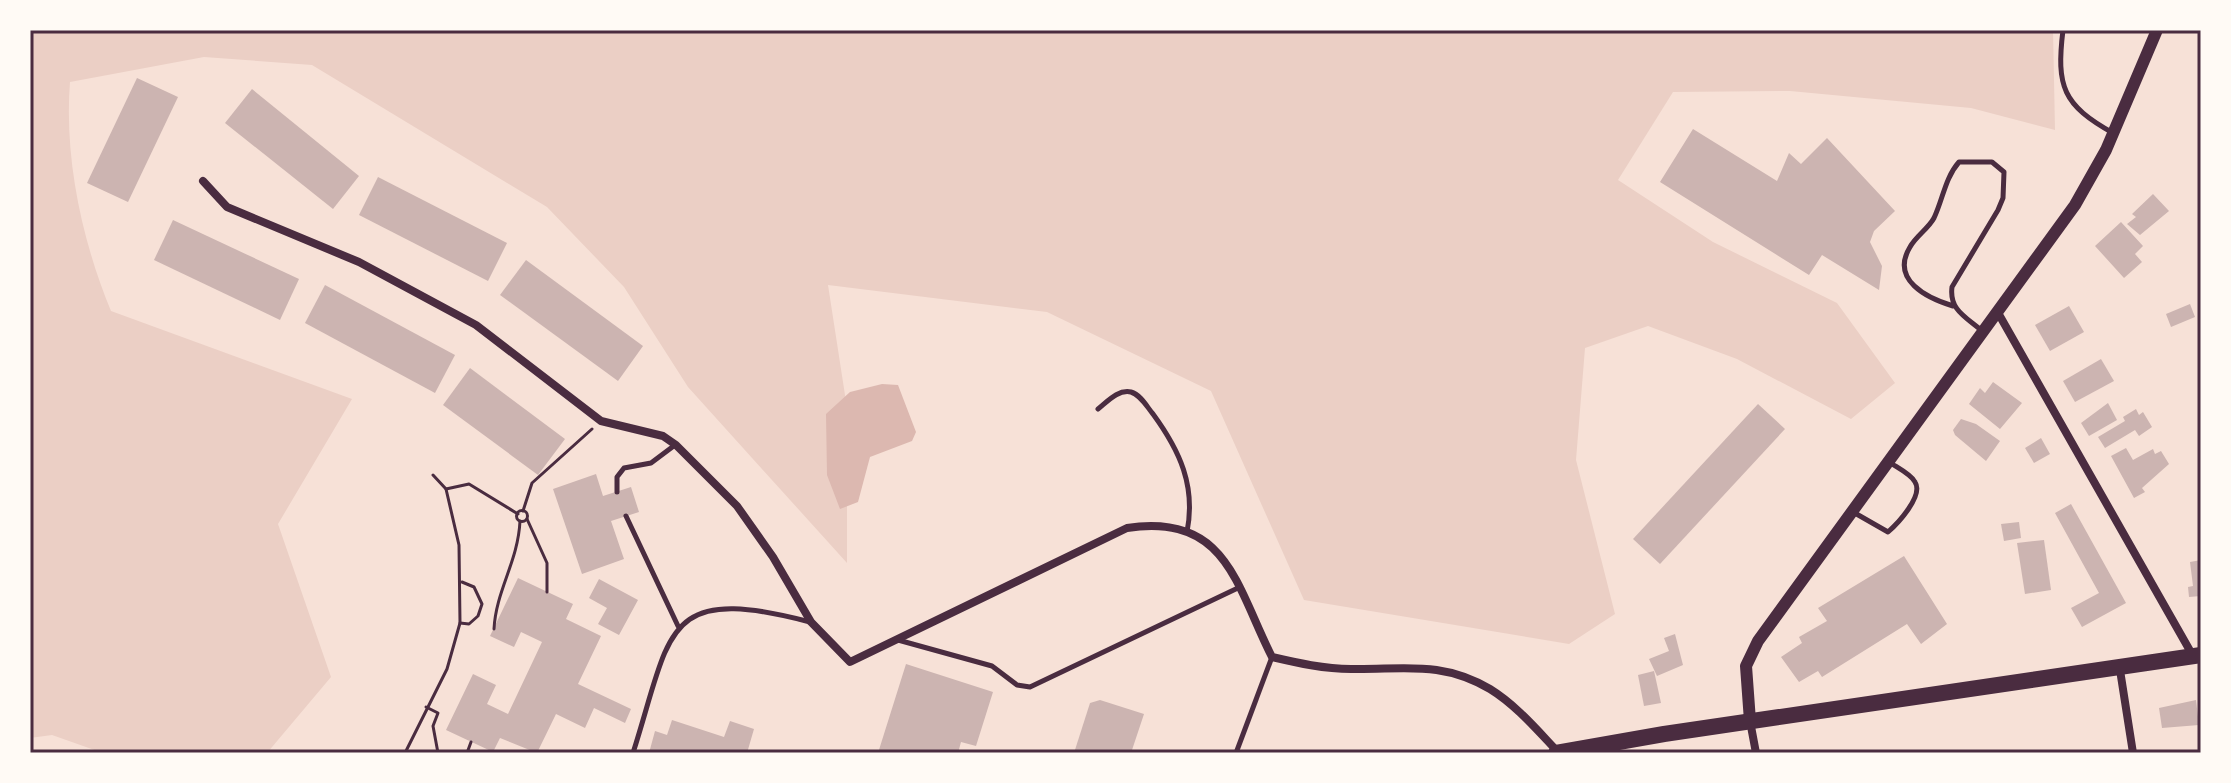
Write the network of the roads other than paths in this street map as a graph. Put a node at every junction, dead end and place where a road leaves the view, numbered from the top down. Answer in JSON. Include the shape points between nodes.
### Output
{"nodes":[{"id":1,"x":2063,"y":30,"type":"edge"},
{"id":2,"x":2157,"y":30,"type":"edge"},
{"id":3,"x":2114,"y":133,"type":"junction"},
{"id":4,"x":203,"y":181,"type":"dead end"},
{"id":5,"x":1953,"y":306,"type":"junction"},
{"id":6,"x":1997,"y":311,"type":"junction"},
{"id":7,"x":1982,"y":332,"type":"junction"},
{"id":8,"x":1098,"y":409,"type":"dead end"},
{"id":9,"x":676,"y":445,"type":"junction"},
{"id":10,"x":1888,"y":462,"type":"junction"},
{"id":11,"x":617,"y":492,"type":"dead end"},
{"id":12,"x":1852,"y":511,"type":"junction"},
{"id":13,"x":626,"y":516,"type":"dead end"},
{"id":14,"x":1187,"y":533,"type":"junction"},
{"id":15,"x":1240,"y":587,"type":"junction"},
{"id":16,"x":811,"y":622,"type":"junction"},
{"id":17,"x":678,"y":626,"type":"junction"},
{"id":18,"x":897,"y":640,"type":"junction"},
{"id":19,"x":2197,"y":656,"type":"edge"},
{"id":20,"x":1272,"y":657,"type":"junction"},
{"id":21,"x":2120,"y":670,"type":"junction"},
{"id":22,"x":1750,"y":721,"type":"junction"},
{"id":23,"x":633,"y":753,"type":"edge"},
{"id":24,"x":1236,"y":753,"type":"edge"},
{"id":25,"x":1557,"y":753,"type":"edge"},
{"id":26,"x":1756,"y":753,"type":"edge"},
{"id":27,"x":2133,"y":753,"type":"edge"}],
"edges":[{"from":1,"to":3,"type":"lane","via":[[2061,77],[2066,94],[2083,116]]},
{"from":2,"to":3,"type":"street"},
{"from":3,"to":6,"type":"street","via":[[2075,205]]},
{"from":4,"to":9,"type":"street","via":[[227,207],[359,262],[476,325],[601,421],[663,436]]},
{"from":5,"to":5,"type":"lane","via":[[1952,287],[2003,198],[2004,172],[1992,162],[1959,162],[1949,173],[1933,220],[1910,246],[1906,259],[1914,289]]},
{"from":5,"to":7,"type":"lane"},
{"from":6,"to":7,"type":"street"},
{"from":6,"to":19,"type":"street"},
{"from":7,"to":10,"type":"street"},
{"from":8,"to":14,"type":"lane","via":[[1119,393],[1130,392],[1168,435],[1187,476],[1192,505]]},
{"from":9,"to":11,"type":"lane","via":[[651,463],[624,468],[617,477]]},
{"from":9,"to":16,"type":"street","via":[[737,506]]},
{"from":10,"to":12,"type":"street"},
{"from":10,"to":12,"type":"lane","via":[[1917,488],[1895,526],[1888,532]]},
{"from":12,"to":22,"type":"street","via":[[1753,650],[1745,685]]},
{"from":13,"to":17,"type":"lane"},
{"from":14,"to":15,"type":"street","via":[[1221,556]]},
{"from":14,"to":18,"type":"street","via":[[1159,523],[1127,528]]},
{"from":15,"to":18,"type":"lane","via":[[1030,687],[1017,685],[992,666]]},
{"from":15,"to":20,"type":"street"},
{"from":16,"to":17,"type":"lane","via":[[765,610],[723,607],[701,610]]},
{"from":16,"to":18,"type":"street","via":[[850,662]]},
{"from":17,"to":23,"type":"lane"},
{"from":19,"to":21,"type":"main road"},
{"from":20,"to":24,"type":"lane"},
{"from":20,"to":25,"type":"street","via":[[1326,668],[1425,666],[1457,674],[1490,689]]},
{"from":21,"to":22,"type":"main road"},
{"from":21,"to":27,"type":"street"},
{"from":22,"to":25,"type":"main road"},
{"from":22,"to":26,"type":"street"}]}
